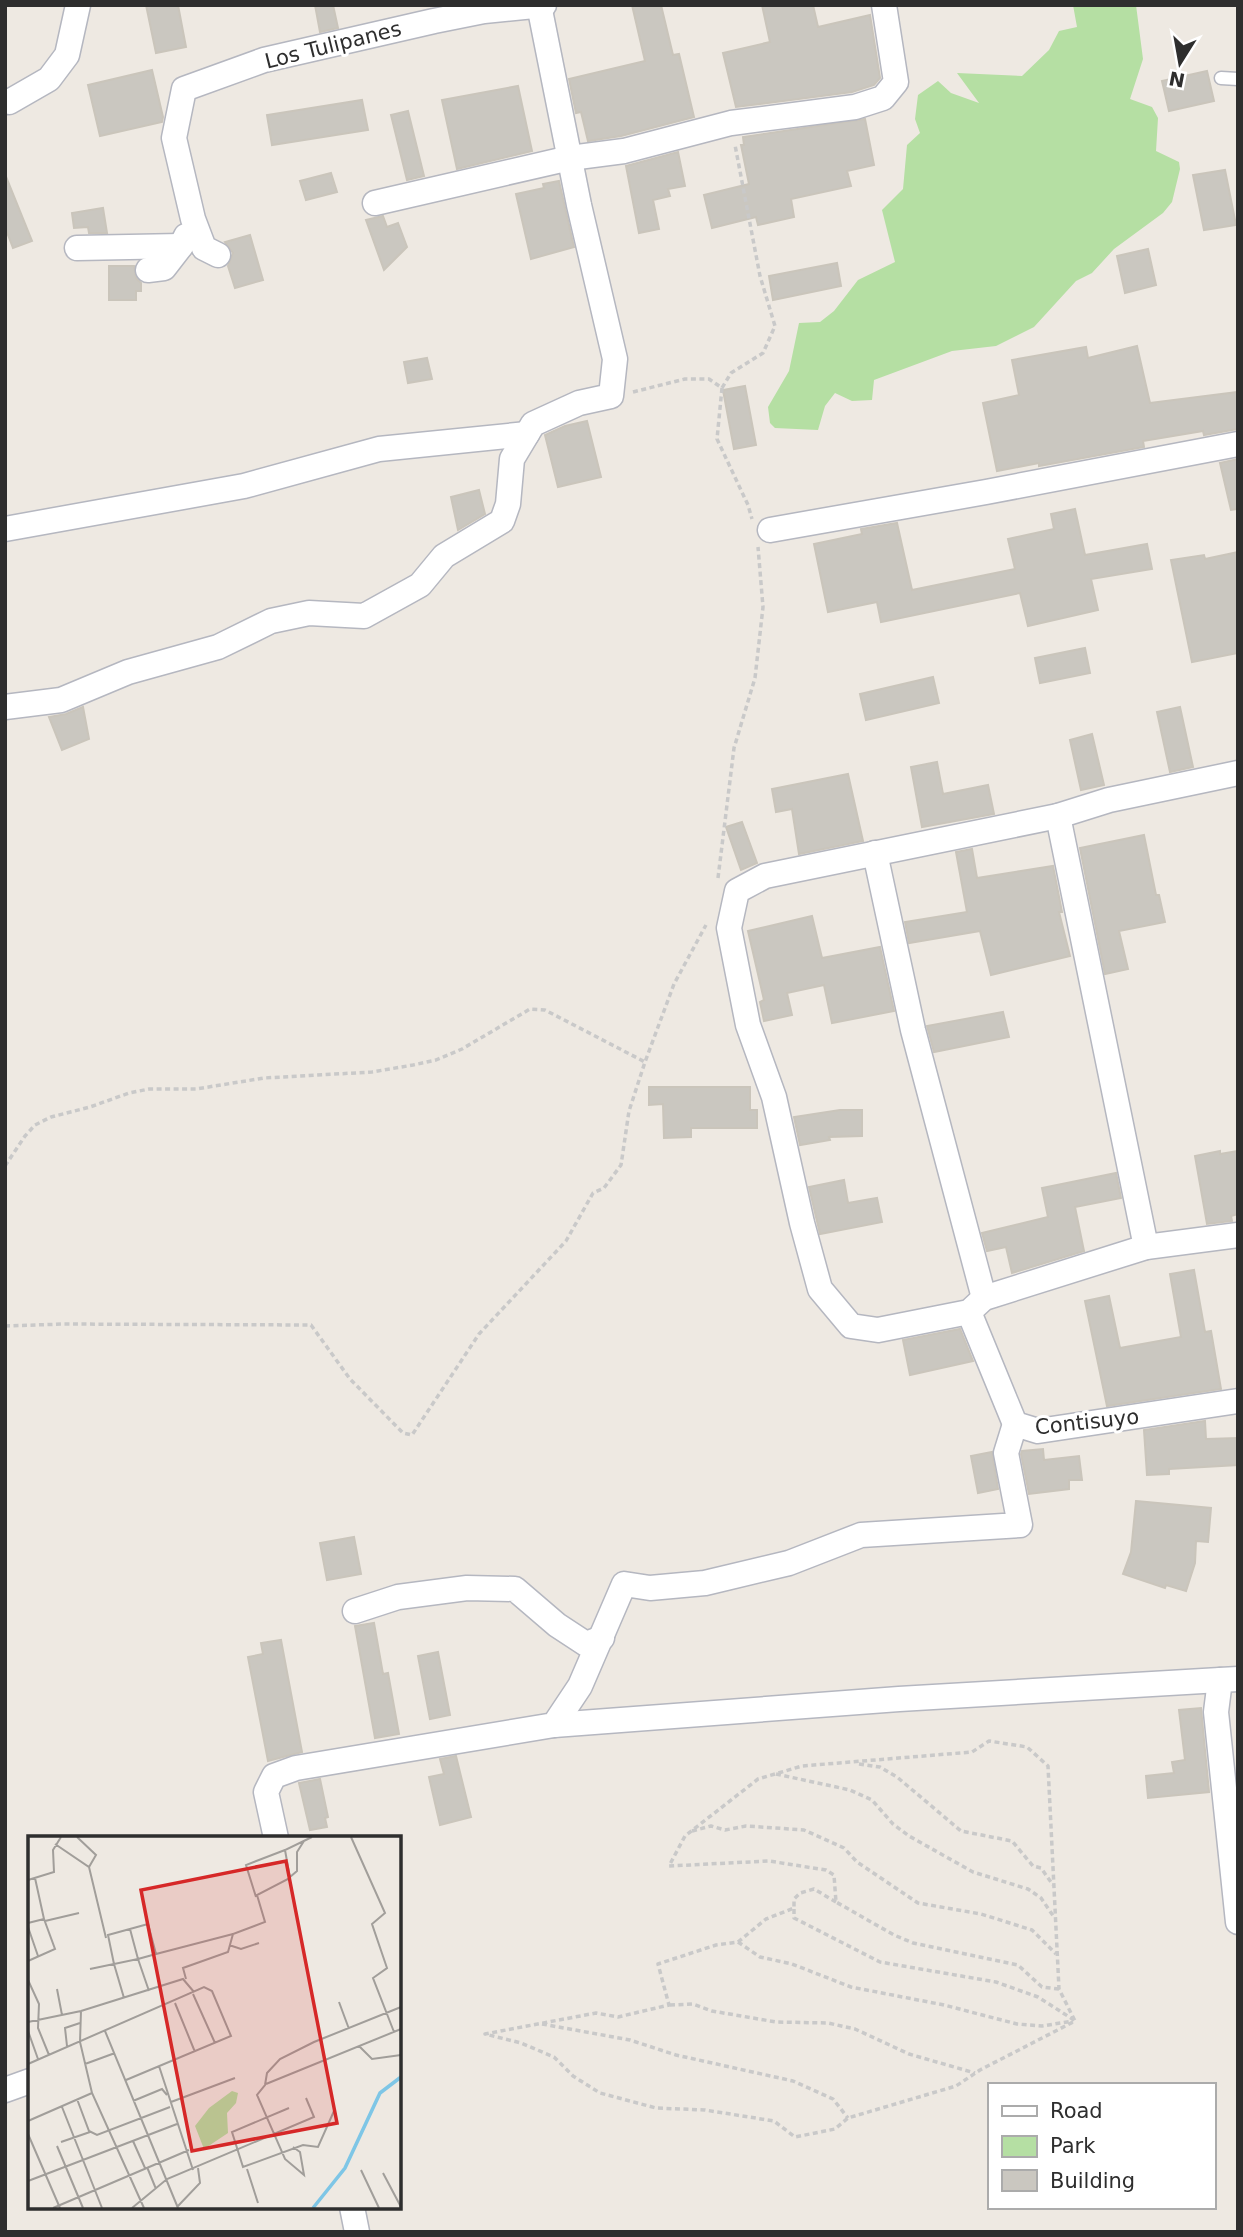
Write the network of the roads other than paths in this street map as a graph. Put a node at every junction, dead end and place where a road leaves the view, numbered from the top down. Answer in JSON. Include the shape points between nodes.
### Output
{"nodes":[{"id":1,"x":78,"y":5,"type":"edge"},
{"id":2,"x":884,"y":5,"type":"edge"},
{"id":3,"x":540,"y":6,"type":"edge"},
{"id":4,"x":1221,"y":78,"type":"dead end"},
{"id":5,"x":1238,"y":79,"type":"edge"},
{"id":6,"x":9,"y":103,"type":"dead end"},
{"id":7,"x":570,"y":158,"type":"junction"},
{"id":8,"x":375,"y":203,"type":"dead end"},
{"id":9,"x":193,"y":219,"type":"junction"},
{"id":10,"x":181,"y":246,"type":"junction"},
{"id":11,"x":77,"y":248,"type":"dead end"},
{"id":12,"x":218,"y":255,"type":"dead end"},
{"id":13,"x":148,"y":271,"type":"dead end"},
{"id":14,"x":527,"y":434,"type":"junction"},
{"id":15,"x":1238,"y":444,"type":"edge"},
{"id":16,"x":5,"y":529,"type":"edge"},
{"id":17,"x":760,"y":533,"type":"road end"},
{"id":18,"x":5,"y":707,"type":"edge"},
{"id":19,"x":1238,"y":773,"type":"edge"},
{"id":20,"x":1058,"y":816,"type":"junction"},
{"id":21,"x":875,"y":853,"type":"junction"},
{"id":22,"x":1238,"y":1235,"type":"edge"},
{"id":23,"x":1146,"y":1247,"type":"junction"},
{"id":24,"x":976,"y":1305,"type":"junction"},
{"id":25,"x":1238,"y":1401,"type":"edge"},
{"id":26,"x":1015,"y":1424,"type":"junction"},
{"id":27,"x":355,"y":1611,"type":"dead end"},
{"id":28,"x":602,"y":1638,"type":"junction"},
{"id":29,"x":1229,"y":1679,"type":"edge"},
{"id":30,"x":554,"y":1724,"type":"junction"},
{"id":31,"x":276,"y":1836,"type":"edge"},
{"id":32,"x":1238,"y":1922,"type":"edge"},
{"id":33,"x":28,"y":2082,"type":"edge"},
{"id":34,"x":5,"y":2090,"type":"edge"},
{"id":35,"x":352,"y":2209,"type":"edge"},
{"id":36,"x":357,"y":2232,"type":"edge"}],
"edges":[{"from":1,"to":6,"type":"street","via":[[67,55],[48,79]]},
{"from":2,"to":7,"type":"street","via":[[895,82],[883,98],[855,107],[731,123],[624,151]]},
{"from":3,"to":7,"type":"street"},
{"from":3,"to":9,"type":"street","name":"Los Tulipanes","via":[[434,21],[264,61],[184,89],[174,138]]},
{"from":4,"to":5,"type":"lane"},
{"from":7,"to":8,"type":"street"},
{"from":7,"to":14,"type":"street","via":[[615,359],[611,396],[579,403],[533,424]]},
{"from":9,"to":10,"type":"street"},
{"from":9,"to":12,"type":"street","via":[[204,247]]},
{"from":10,"to":11,"type":"street"},
{"from":10,"to":13,"type":"street","via":[[164,268]]},
{"from":14,"to":16,"type":"street","via":[[379,449],[244,486]]},
{"from":14,"to":18,"type":"street","via":[[512,459],[502,521],[444,555],[419,585],[364,616],[310,613],[271,621],[218,647],[128,672],[61,700]]},
{"from":15,"to":17,"type":"street"},
{"from":19,"to":20,"type":"street","via":[[1109,800]]},
{"from":20,"to":21,"type":"street"},
{"from":20,"to":23,"type":"street"},
{"from":21,"to":24,"type":"street","name":"Contisuyo"},
{"from":21,"to":24,"type":"street","via":[[765,876],[737,891],[729,928],[748,1025],[774,1097],[820,1289],[851,1326],[878,1330]]},
{"from":22,"to":23,"type":"street"},
{"from":23,"to":24,"type":"street"},
{"from":24,"to":26,"type":"street","name":"Contisuyo"},
{"from":25,"to":26,"type":"street","name":"Contisuyo","via":[[1038,1431]]},
{"from":26,"to":28,"type":"street","via":[[1006,1453],[1020,1525],[861,1535],[789,1563],[705,1583],[650,1588],[624,1584]]},
{"from":27,"to":28,"type":"street","via":[[398,1597],[467,1588],[515,1589],[586,1644]]},
{"from":28,"to":30,"type":"street","via":[[580,1686]]},
{"from":29,"to":30,"type":"street"},
{"from":29,"to":32,"type":"street","via":[[1216,1712]]},
{"from":30,"to":31,"type":"street","via":[[296,1768],[274,1776],[267,1792]]},
{"from":33,"to":34,"type":"street"},
{"from":35,"to":36,"type":"street"}]}
